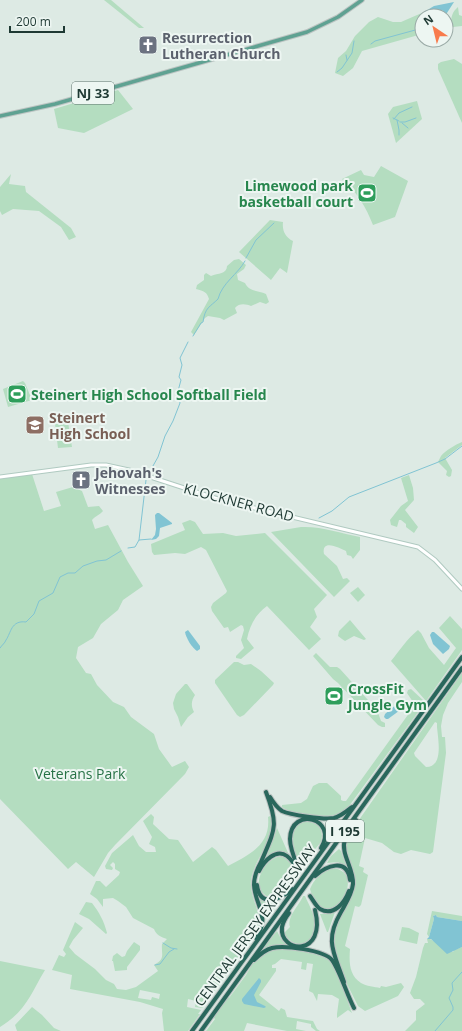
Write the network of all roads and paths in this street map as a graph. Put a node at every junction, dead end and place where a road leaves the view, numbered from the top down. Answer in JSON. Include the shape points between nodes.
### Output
{"nodes":[{"id":1,"x":362,"y":0,"type":"edge"},
{"id":2,"x":0,"y":116,"type":"edge"},
{"id":3,"x":0,"y":477,"type":"edge"},
{"id":4,"x":462,"y":589,"type":"edge"},
{"id":5,"x":462,"y":657,"type":"edge"},
{"id":6,"x":462,"y":668,"type":"edge"},
{"id":7,"x":378,"y":773,"type":"junction"},
{"id":8,"x":384,"y":777,"type":"junction"},
{"id":9,"x":305,"y":874,"type":"junction"},
{"id":10,"x":297,"y":885,"type":"junction"},
{"id":11,"x":306,"y":885,"type":"junction"},
{"id":12,"x":310,"y":896,"type":"dead end"},
{"id":13,"x":296,"y":898,"type":"junction"},
{"id":14,"x":315,"y":910,"type":"dead end"},
{"id":15,"x":344,"y":982,"type":"dead end"},
{"id":16,"x":220,"y":992,"type":"junction"},
{"id":17,"x":223,"y":1000,"type":"junction"},
{"id":18,"x":354,"y":1008,"type":"dead end"},
{"id":19,"x":192,"y":1031,"type":"edge"},
{"id":20,"x":201,"y":1031,"type":"edge"}],
"edges":[{"from":1,"to":2,"type":"main road","number":"NJ 33","via":[[338,18],[307,32],[59,103]]},
{"from":3,"to":4,"type":"main road","name":"KLOCKNER ROAD","via":[[91,465],[129,470],[221,500],[418,547]]},
{"from":5,"to":7,"type":"highway","name":"CENTRAL JERSEY EXPRESSWAY","number":"I 195"},
{"from":6,"to":8,"type":"highway","name":"CENTRAL JERSEY EXPRESSWAY","number":"I 195"},
{"from":7,"to":9,"type":"highway","name":"CENTRAL JERSEY EXPRESSWAY","number":"I 195"},
{"from":7,"to":16,"type":"highway","via":[[353,805],[335,818],[284,812],[266,791],[273,812],[274,829],[256,872],[254,885],[263,916],[262,926],[260,933]]},
{"from":8,"to":11,"type":"highway","name":"CENTRAL JERSEY EXPRESSWAY","number":"I 195"},
{"from":8,"to":15,"type":"highway","via":[[347,833],[344,842],[353,885],[350,897],[334,924],[331,939]]},
{"from":9,"to":10,"type":"highway","name":"CENTRAL JERSEY EXPRESSWAY","number":"I 195"},
{"from":9,"to":10,"type":"highway","via":[[323,845],[325,837],[320,824],[310,819],[298,822],[290,834],[290,844],[299,870],[288,856],[278,854],[264,863],[258,876],[258,890],[263,897],[270,900],[282,897]]},
{"from":10,"to":16,"type":"highway","name":"CENTRAL JERSEY EXPRESSWAY","number":"I 195"},
{"from":11,"to":12,"type":"highway","via":[[332,865],[343,867],[350,875],[348,893],[342,904],[334,910],[322,910]]},
{"from":11,"to":13,"type":"highway","name":"CENTRAL JERSEY EXPRESSWAY","number":"I 195"},
{"from":13,"to":14,"type":"highway","via":[[282,926],[283,935],[291,944],[304,946],[314,939],[317,926]]},
{"from":13,"to":17,"type":"highway","name":"CENTRAL JERSEY EXPRESSWAY","number":"I 195"},
{"from":16,"to":19,"type":"highway","name":"CENTRAL JERSEY EXPRESSWAY","number":"I 195"},
{"from":17,"to":18,"type":"highway","via":[[259,955],[270,949],[287,948],[321,953],[329,957]]},
{"from":17,"to":20,"type":"highway","name":"CENTRAL JERSEY EXPRESSWAY","number":"I 195"}]}
